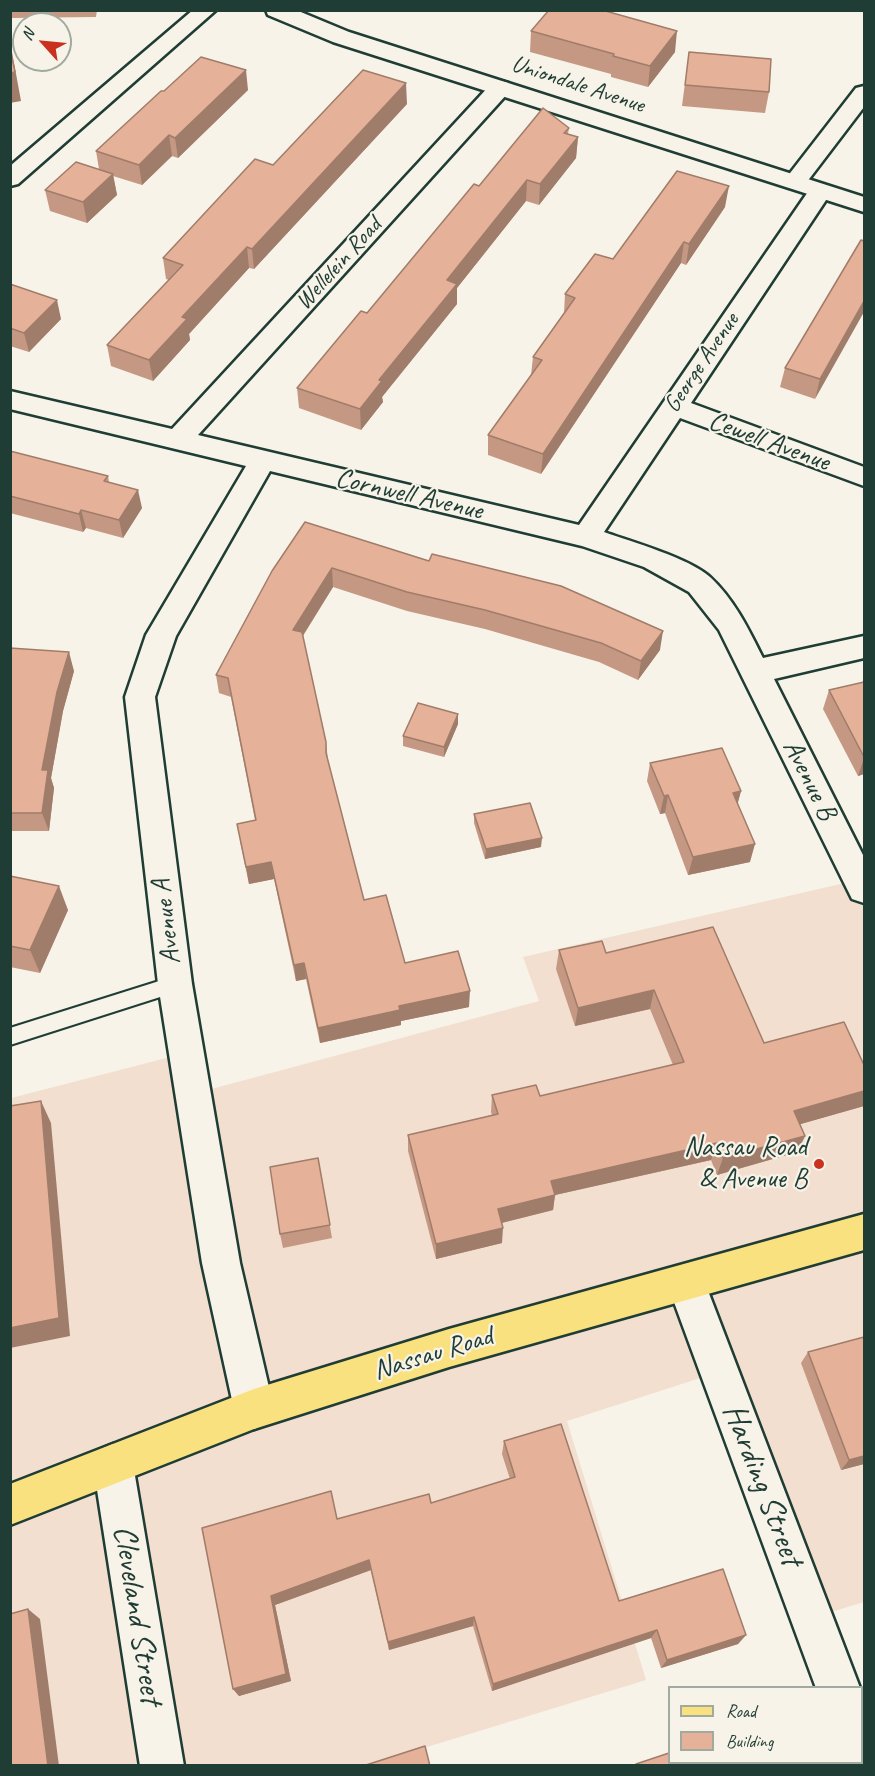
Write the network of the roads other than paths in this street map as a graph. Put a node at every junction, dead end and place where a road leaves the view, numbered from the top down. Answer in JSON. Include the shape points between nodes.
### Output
{"nodes":[{"id":1,"x":206,"y":10,"type":"edge"},
{"id":2,"x":282,"y":11,"type":"edge"},
{"id":3,"x":500,"y":88,"type":"junction"},
{"id":4,"x":864,"y":93,"type":"edge"},
{"id":5,"x":15,"y":170,"type":"edge"},
{"id":6,"x":795,"y":182,"type":"junction"},
{"id":7,"x":820,"y":190,"type":"junction"},
{"id":8,"x":864,"y":205,"type":"edge"},
{"id":9,"x":10,"y":400,"type":"edge"},
{"id":10,"x":673,"y":406,"type":"junction"},
{"id":11,"x":178,"y":440,"type":"junction"},
{"id":12,"x":263,"y":460,"type":"junction"},
{"id":13,"x":864,"y":477,"type":"edge"},
{"id":14,"x":586,"y":537,"type":"junction"},
{"id":15,"x":864,"y":647,"type":"edge"},
{"id":16,"x":754,"y":672,"type":"junction"},
{"id":17,"x":864,"y":889,"type":"edge"},
{"id":18,"x":175,"y":984,"type":"junction"},
{"id":19,"x":10,"y":1037,"type":"edge"},
{"id":20,"x":864,"y":1232,"type":"edge"},
{"id":21,"x":686,"y":1283,"type":"junction"},
{"id":22,"x":254,"y":1409,"type":"junction"},
{"id":23,"x":113,"y":1464,"type":"junction"},
{"id":24,"x":10,"y":1506,"type":"edge"},
{"id":25,"x":837,"y":1686,"type":"edge"},
{"id":26,"x":162,"y":1766,"type":"edge"}],
"edges":[{"from":1,"to":5,"type":"street"},
{"from":2,"to":3,"type":"street","name":"Uniondale Avenue","via":[[341,37]]},
{"from":3,"to":6,"type":"street","name":"Uniondale Avenue"},
{"from":3,"to":11,"type":"street","name":"Wellelein Road"},
{"from":4,"to":6,"type":"street"},
{"from":6,"to":7,"type":"street","name":"Uniondale Avenue"},
{"from":7,"to":8,"type":"street","name":"Uniondale Avenue"},
{"from":7,"to":10,"type":"street","name":"George Avenue"},
{"from":9,"to":11,"type":"street","name":"Cornwell Avenue"},
{"from":10,"to":13,"type":"street","name":"Cewell Avenue"},
{"from":10,"to":14,"type":"street","name":"George Avenue"},
{"from":11,"to":12,"type":"street","name":"Cornwell Avenue"},
{"from":12,"to":14,"type":"street","name":"Cornwell Avenue"},
{"from":12,"to":18,"type":"street","name":"Avenue A","via":[[161,635],[140,697]]},
{"from":14,"to":16,"type":"street","name":"Cornwell Avenue","via":[[654,560],[699,584],[731,624]]},
{"from":15,"to":16,"type":"street"},
{"from":16,"to":17,"type":"street","name":"Avenue B"},
{"from":18,"to":19,"type":"lane"},
{"from":18,"to":22,"type":"street","name":"Avenue A","via":[[221,1263]]},
{"from":20,"to":21,"type":"main road","name":"Nassau Road"},
{"from":21,"to":22,"type":"main road","name":"Nassau Road","via":[[448,1348]]},
{"from":21,"to":25,"type":"street","name":"Harding Street"},
{"from":22,"to":23,"type":"main road","name":"Nassau Road"},
{"from":23,"to":24,"type":"main road","name":"Nassau Road"},
{"from":23,"to":26,"type":"street","name":"Cleveland Street"}]}
